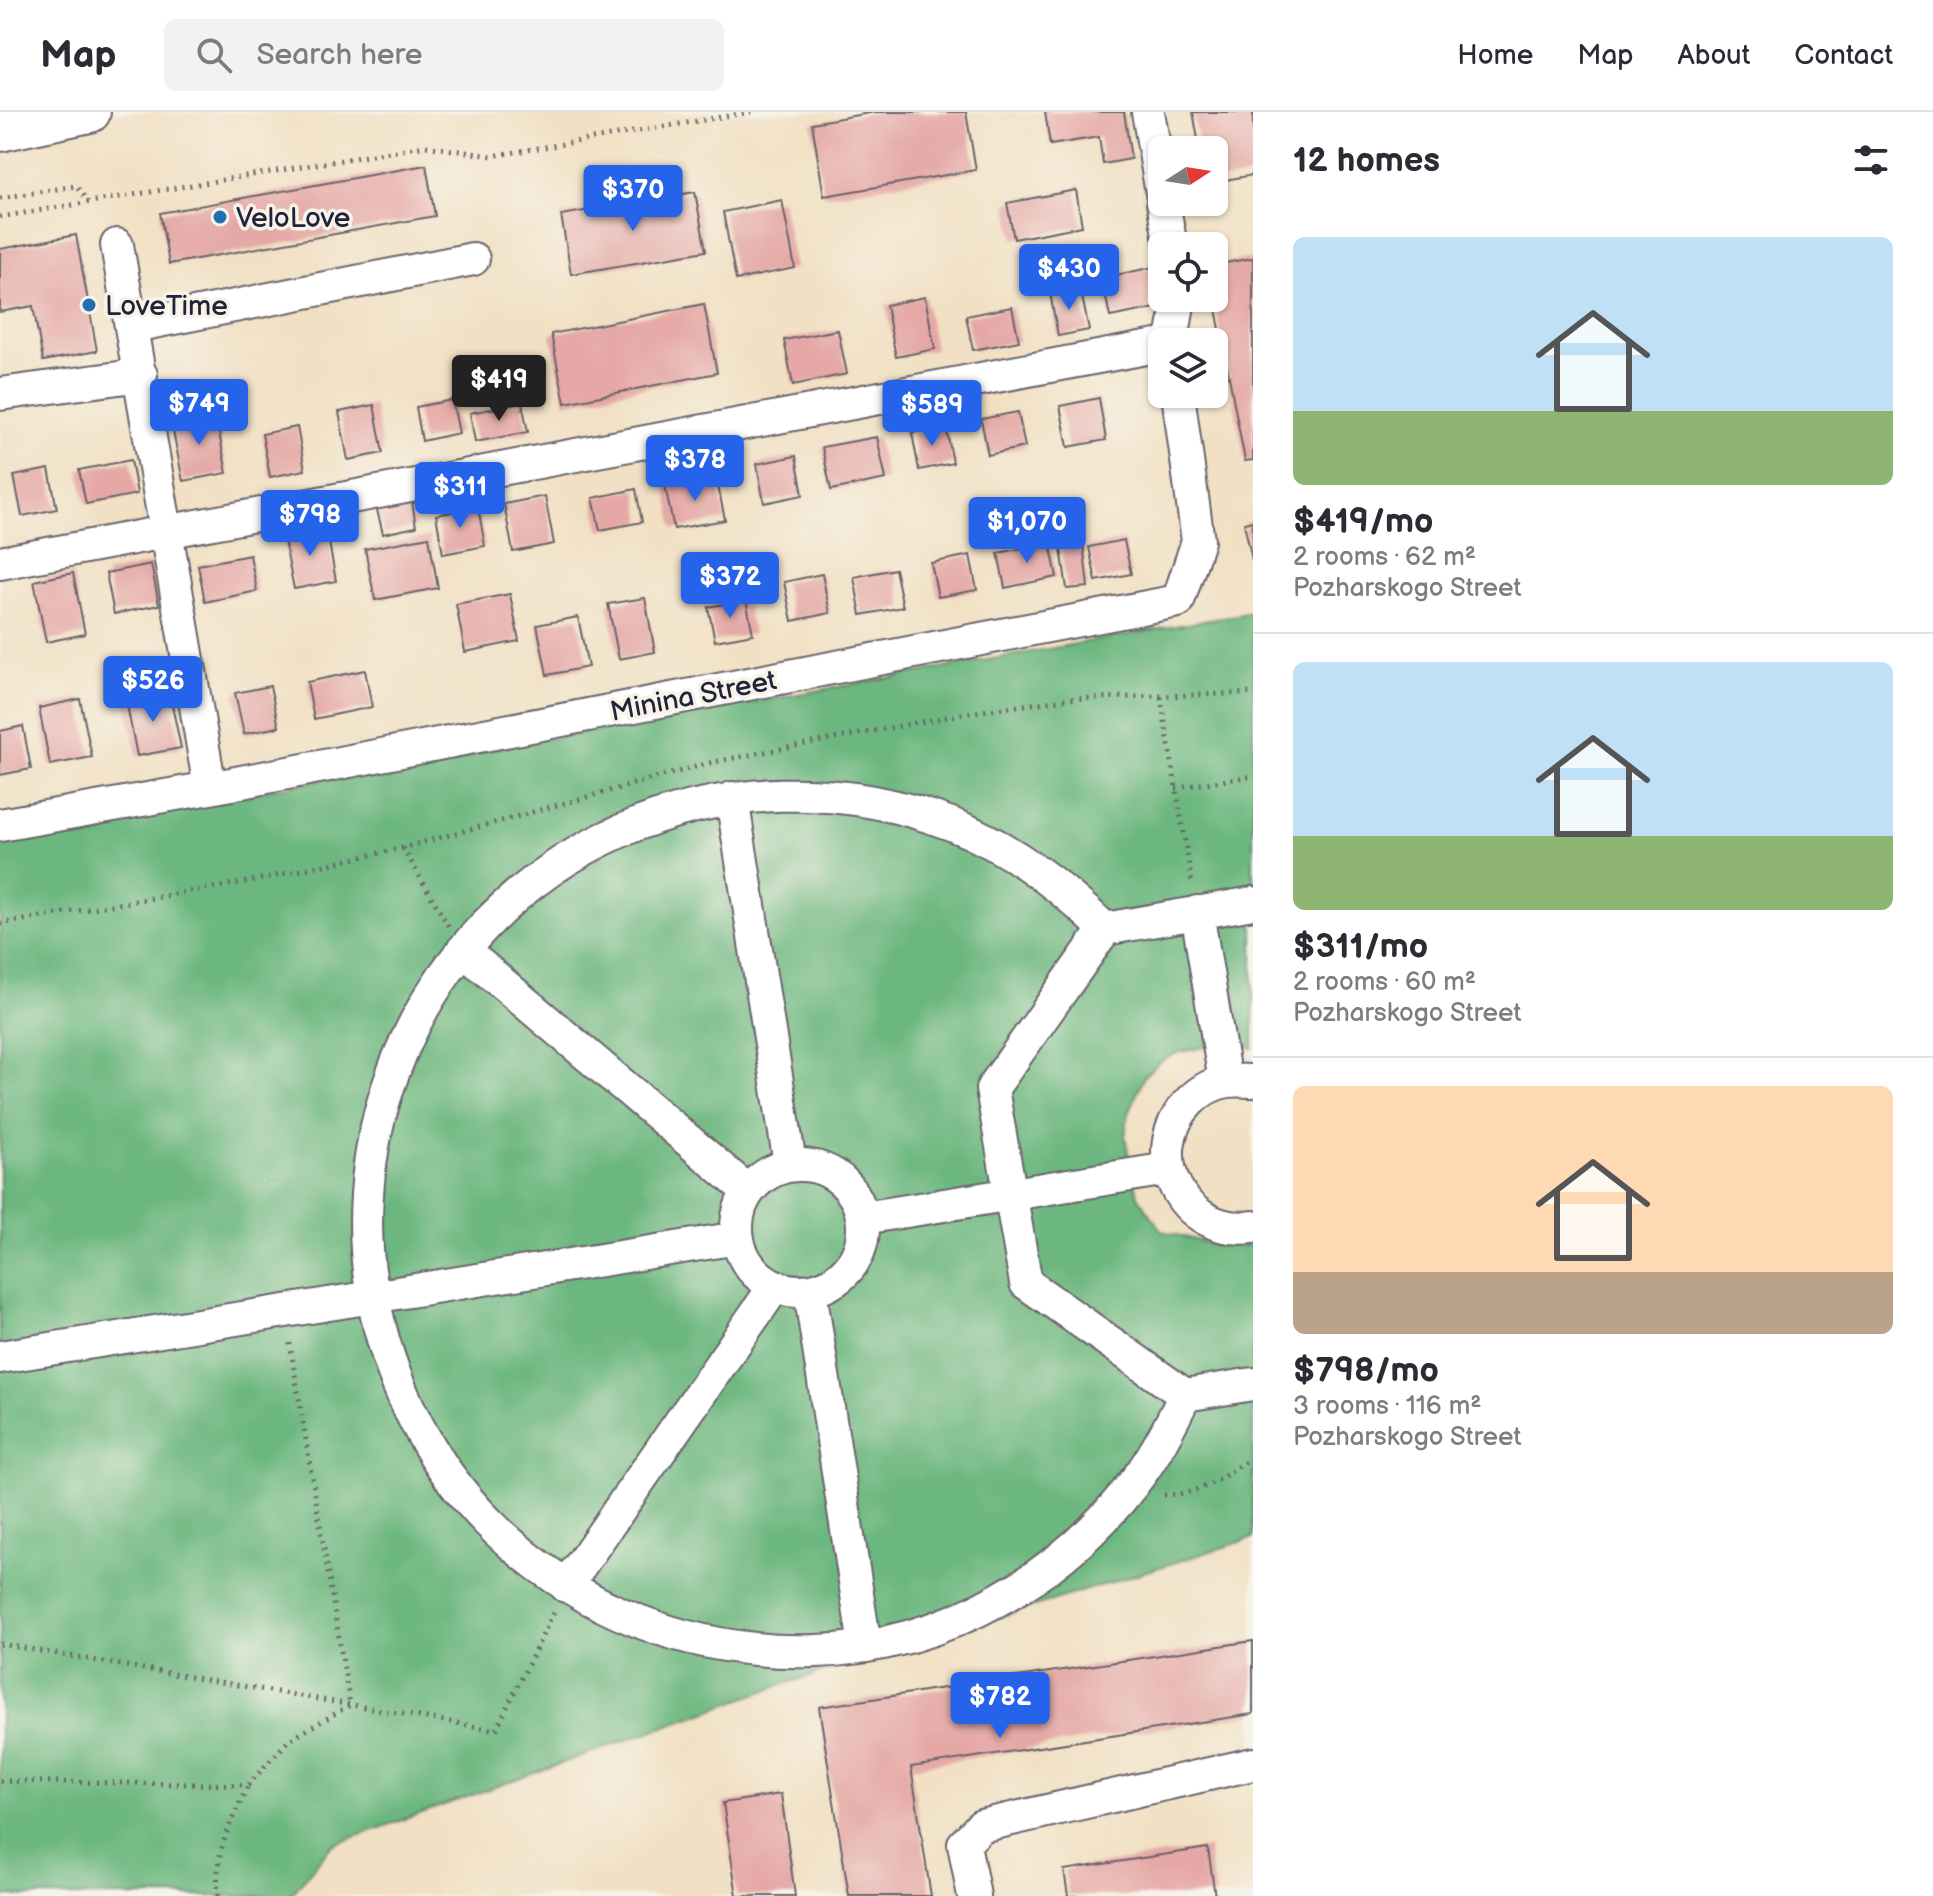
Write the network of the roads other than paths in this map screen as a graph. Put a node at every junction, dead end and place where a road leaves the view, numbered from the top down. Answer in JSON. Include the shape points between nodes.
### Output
{"nodes":[{"id":1,"x":1148,"y":112,"type":"edge"},
{"id":2,"x":75,"y":113,"type":"edge"},
{"id":3,"x":0,"y":131,"type":"edge"},
{"id":4,"x":1152,"y":136,"type":"edge"},
{"id":5,"x":117,"y":245,"type":"dead end"},
{"id":6,"x":473,"y":259,"type":"dead end"},
{"id":7,"x":133,"y":326,"type":"junction"},
{"id":8,"x":1148,"y":348,"type":"edge"},
{"id":9,"x":141,"y":375,"type":"junction"},
{"id":10,"x":0,"y":394,"type":"edge"},
{"id":11,"x":1180,"y":408,"type":"edge"},
{"id":12,"x":166,"y":531,"type":"junction"},
{"id":13,"x":0,"y":563,"type":"edge"},
{"id":14,"x":210,"y":788,"type":"junction"},
{"id":15,"x":732,"y":798,"type":"junction"},
{"id":16,"x":0,"y":825,"type":"edge"},
{"id":17,"x":1253,"y":903,"type":"edge"},
{"id":18,"x":1197,"y":912,"type":"junction"},
{"id":19,"x":1105,"y":929,"type":"junction"},
{"id":20,"x":463,"y":950,"type":"junction"},
{"id":21,"x":1239,"y":1081,"type":"edge"},
{"id":22,"x":790,"y":1164,"type":"junction"},
{"id":23,"x":1168,"y":1169,"type":"junction"},
{"id":24,"x":748,"y":1191,"type":"junction"},
{"id":25,"x":1010,"y":1195,"type":"junction"},
{"id":26,"x":863,"y":1218,"type":"junction"},
{"id":27,"x":1252,"y":1233,"type":"edge"},
{"id":28,"x":738,"y":1238,"type":"junction"},
{"id":29,"x":775,"y":1286,"type":"junction"},
{"id":30,"x":810,"y":1291,"type":"junction"},
{"id":31,"x":372,"y":1297,"type":"junction"},
{"id":32,"x":0,"y":1357,"type":"edge"},
{"id":33,"x":1253,"y":1384,"type":"edge"},
{"id":34,"x":1185,"y":1395,"type":"junction"},
{"id":35,"x":566,"y":1586,"type":"junction"},
{"id":36,"x":865,"y":1646,"type":"junction"},
{"id":37,"x":1253,"y":1764,"type":"edge"},
{"id":38,"x":974,"y":1896,"type":"edge"}],
"edges":[{"from":1,"to":4,"type":"street"},
{"from":2,"to":3,"type":"main road"},
{"from":5,"to":7,"type":"street"},
{"from":6,"to":7,"type":"street"},
{"from":7,"to":9,"type":"street"},
{"from":8,"to":12,"type":"street"},
{"from":9,"to":10,"type":"street"},
{"from":9,"to":12,"type":"street"},
{"from":11,"to":14,"type":"street","name":"Minina Street","via":[[1198,541],[1178,601]]},
{"from":12,"to":13,"type":"street"},
{"from":12,"to":14,"type":"street"},
{"from":14,"to":16,"type":"street","name":"Minina Street"},
{"from":15,"to":19,"type":"street","via":[[823,794],[898,807],[956,826],[1036,869]]},
{"from":15,"to":20,"type":"street","via":[[655,816],[583,848],[518,894]]},
{"from":15,"to":22,"type":"street"},
{"from":17,"to":18,"type":"street"},
{"from":18,"to":19,"type":"street"},
{"from":18,"to":21,"type":"street"},
{"from":19,"to":25,"type":"street","via":[[992,1089]]},
{"from":20,"to":24,"type":"street"},
{"from":20,"to":31,"type":"street","via":[[417,1018],[385,1094],[368,1175]]},
{"from":21,"to":23,"type":"street","via":[[1199,1092],[1178,1113],[1168,1140]]},
{"from":22,"to":24,"type":"street","via":[[766,1174]]},
{"from":22,"to":26,"type":"street","via":[[815,1166],[838,1176],[855,1195]]},
{"from":23,"to":25,"type":"street"},
{"from":23,"to":27,"type":"street","via":[[1179,1195],[1198,1214]]},
{"from":24,"to":28,"type":"street","via":[[738,1214]]},
{"from":25,"to":26,"type":"street"},
{"from":25,"to":34,"type":"street","via":[[1026,1283]]},
{"from":26,"to":30,"type":"street","via":[[863,1238],[850,1265],[829,1285]]},
{"from":28,"to":29,"type":"street","via":[[744,1258]]},
{"from":28,"to":31,"type":"street"},
{"from":29,"to":30,"type":"street"},
{"from":29,"to":35,"type":"street"},
{"from":30,"to":36,"type":"street"},
{"from":31,"to":32,"type":"street"},
{"from":31,"to":35,"type":"street","via":[[393,1374],[436,1456],[503,1538]]},
{"from":33,"to":34,"type":"street"},
{"from":34,"to":36,"type":"street","via":[[1123,1496],[1057,1561],[985,1607],[907,1637]]},
{"from":35,"to":36,"type":"street","via":[[636,1621],[710,1643],[787,1652]]},
{"from":37,"to":38,"type":"street","via":[[981,1826],[964,1844]]}]}
